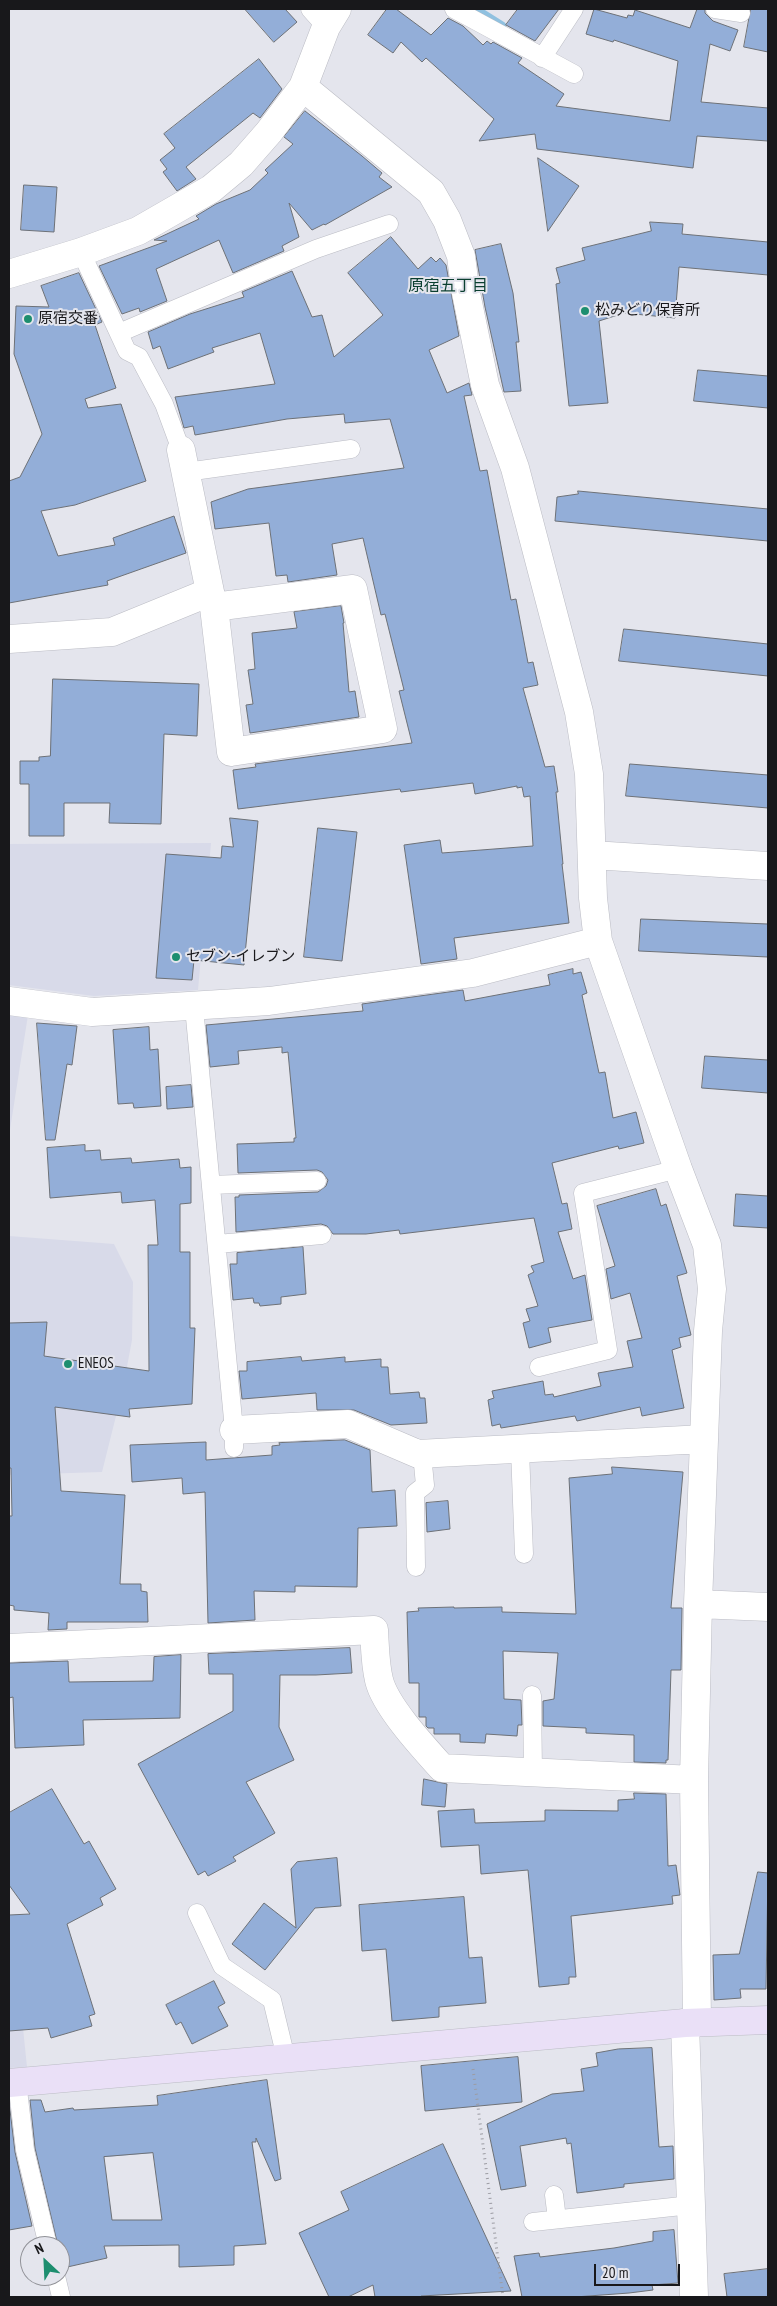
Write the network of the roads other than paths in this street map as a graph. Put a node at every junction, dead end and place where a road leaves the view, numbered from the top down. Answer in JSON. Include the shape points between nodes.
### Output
{"nodes":[{"id":1,"x":454,"y":9,"type":"edge"},
{"id":2,"x":574,"y":9,"type":"edge"},
{"id":3,"x":715,"y":9,"type":"edge"},
{"id":4,"x":741,"y":13,"type":"dead end"},
{"id":5,"x":324,"y":15,"type":"edge"},
{"id":6,"x":542,"y":58,"type":"junction"},
{"id":7,"x":574,"y":74,"type":"dead end"},
{"id":8,"x":303,"y":87,"type":"junction"},
{"id":9,"x":389,"y":224,"type":"dead end"},
{"id":10,"x":81,"y":252,"type":"junction"},
{"id":11,"x":9,"y":274,"type":"edge"},
{"id":12,"x":119,"y":333,"type":"junction"},
{"id":13,"x":351,"y":449,"type":"dead end"},
{"id":14,"x":183,"y":461,"type":"junction"},
{"id":15,"x":212,"y":599,"type":"junction"},
{"id":16,"x":9,"y":639,"type":"edge"},
{"id":17,"x":592,"y":856,"type":"junction"},
{"id":18,"x":768,"y":866,"type":"edge"},
{"id":19,"x":598,"y":941,"type":"junction"},
{"id":20,"x":9,"y":1001,"type":"edge"},
{"id":21,"x":194,"y":1007,"type":"junction"},
{"id":22,"x":678,"y":1169,"type":"junction"},
{"id":23,"x":317,"y":1182,"type":"dead end"},
{"id":24,"x":211,"y":1185,"type":"junction"},
{"id":25,"x":322,"y":1236,"type":"dead end"},
{"id":26,"x":216,"y":1244,"type":"junction"},
{"id":27,"x":539,"y":1367,"type":"dead end"},
{"id":28,"x":234,"y":1439,"type":"joint"},
{"id":29,"x":704,"y":1439,"type":"junction"},
{"id":30,"x":520,"y":1450,"type":"junction"},
{"id":31,"x":422,"y":1454,"type":"junction"},
{"id":32,"x":524,"y":1554,"type":"dead end"},
{"id":33,"x":416,"y":1567,"type":"dead end"},
{"id":34,"x":698,"y":1604,"type":"junction"},
{"id":35,"x":768,"y":1607,"type":"edge"},
{"id":36,"x":9,"y":1648,"type":"edge"},
{"id":37,"x":532,"y":1694,"type":"dead end"},
{"id":38,"x":533,"y":1772,"type":"junction"},
{"id":39,"x":694,"y":1780,"type":"junction"},
{"id":40,"x":197,"y":1913,"type":"dead end"},
{"id":41,"x":768,"y":2020,"type":"edge"},
{"id":42,"x":691,"y":2022,"type":"junction"},
{"id":43,"x":286,"y":2058,"type":"junction"},
{"id":44,"x":13,"y":2082,"type":"edge"},
{"id":45,"x":554,"y":2195,"type":"dead end"},
{"id":46,"x":691,"y":2205,"type":"junction"},
{"id":47,"x":556,"y":2219,"type":"junction"},
{"id":48,"x":533,"y":2222,"type":"dead end"},
{"id":49,"x":46,"y":2236,"type":"edge"},
{"id":50,"x":694,"y":2297,"type":"edge"}],
"edges":[{"from":1,"to":6,"type":"lane"},
{"from":2,"to":6,"type":"lane"},
{"from":3,"to":4,"type":"lane"},
{"from":5,"to":8,"type":"street"},
{"from":6,"to":7,"type":"lane"},
{"from":8,"to":10,"type":"street","via":[[241,164],[211,189],[138,231]]},
{"from":8,"to":17,"type":"street","via":[[431,192],[447,220],[461,256],[485,385],[515,468],[579,712],[589,774]]},
{"from":9,"to":12,"type":"lane","via":[[316,249]]},
{"from":10,"to":11,"type":"street"},
{"from":10,"to":12,"type":"lane"},
{"from":12,"to":14,"type":"lane","via":[[127,351],[139,357],[164,404]]},
{"from":13,"to":14,"type":"lane"},
{"from":14,"to":15,"type":"street"},
{"from":15,"to":15,"type":"street","via":[[231,752],[383,729],[353,589]]},
{"from":15,"to":16,"type":"street","via":[[112,632]]},
{"from":17,"to":18,"type":"street"},
{"from":17,"to":19,"type":"street"},
{"from":19,"to":21,"type":"street","via":[[474,973],[269,1001]]},
{"from":19,"to":22,"type":"street"},
{"from":20,"to":21,"type":"street","via":[[92,1012]]},
{"from":21,"to":24,"type":"lane"},
{"from":22,"to":27,"type":"lane","via":[[583,1193],[608,1350]]},
{"from":22,"to":29,"type":"street","via":[[707,1245],[711,1280]]},
{"from":23,"to":24,"type":"lane"},
{"from":24,"to":26,"type":"lane"},
{"from":25,"to":26,"type":"lane"},
{"from":26,"to":28,"type":"lane"},
{"from":28,"to":31,"type":"street","via":[[348,1424]]},
{"from":29,"to":30,"type":"street"},
{"from":29,"to":34,"type":"street"},
{"from":30,"to":31,"type":"street"},
{"from":30,"to":32,"type":"lane"},
{"from":31,"to":33,"type":"lane","via":[[425,1485],[414,1493]]},
{"from":34,"to":35,"type":"street"},
{"from":34,"to":39,"type":"street"},
{"from":36,"to":38,"type":"street","via":[[374,1630],[379,1681],[420,1744],[442,1768]]},
{"from":37,"to":38,"type":"lane"},
{"from":38,"to":39,"type":"street"},
{"from":39,"to":42,"type":"street"},
{"from":40,"to":43,"type":"lane","via":[[222,1966],[272,2000]]},
{"from":41,"to":42,"type":"street"},
{"from":42,"to":43,"type":"street"},
{"from":42,"to":46,"type":"street"},
{"from":43,"to":44,"type":"street"},
{"from":44,"to":49,"type":"lane","via":[[24,2150]]},
{"from":45,"to":47,"type":"lane"},
{"from":46,"to":47,"type":"lane"},
{"from":46,"to":50,"type":"street"},
{"from":47,"to":48,"type":"lane"}]}
